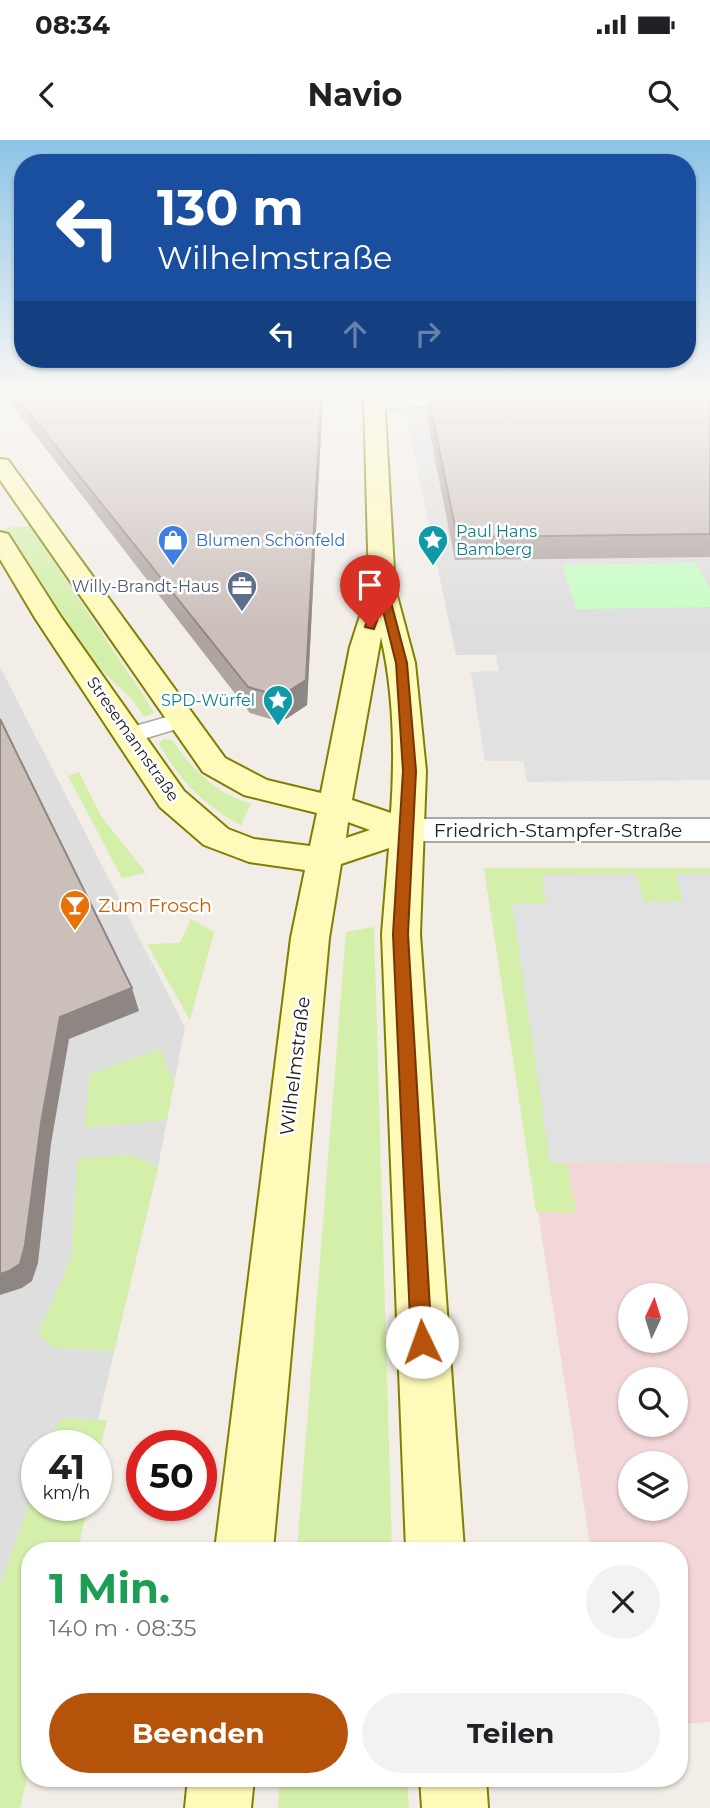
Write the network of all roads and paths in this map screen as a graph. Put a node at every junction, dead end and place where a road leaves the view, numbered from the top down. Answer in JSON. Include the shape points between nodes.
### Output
{"nodes":[{"id":1,"x":5,"y":472,"type":"edge"},
{"id":2,"x":377,"y":472,"type":"edge"},
{"id":3,"x":0,"y":539,"type":"edge"},
{"id":4,"x":382,"y":587,"type":"junction"},
{"id":5,"x":181,"y":720,"type":"junction"},
{"id":6,"x":130,"y":735,"type":"junction"},
{"id":7,"x":334,"y":806,"type":"junction"},
{"id":8,"x":406,"y":830,"type":"junction"},
{"id":9,"x":710,"y":830,"type":"edge"},
{"id":10,"x":324,"y":857,"type":"junction"},
{"id":11,"x":245,"y":1542,"type":"edge"},
{"id":12,"x":435,"y":1542,"type":"edge"},
{"id":13,"x":220,"y":1787,"type":"edge"},
{"id":14,"x":454,"y":1787,"type":"edge"},
{"id":15,"x":218,"y":1808,"type":"edge"},
{"id":16,"x":455,"y":1808,"type":"edge"}],
"edges":[{"from":1,"to":5,"type":"main road"},
{"from":2,"to":4,"type":"main road","name":"Wilhelmstraße"},
{"from":3,"to":6,"type":"main road","name":"Stresemannstraße","via":[[48,618]]},
{"from":4,"to":7,"type":"main road","name":"Wilhelmstraße","via":[[364,647]]},
{"from":4,"to":8,"type":"main road","name":"Wilhelmstraße","via":[[401,663],[410,771]]},
{"from":5,"to":6,"type":"lane"},
{"from":5,"to":7,"type":"main road","via":[[214,765],[229,776],[257,790]]},
{"from":6,"to":10,"type":"main road","name":"Stresemannstraße","via":[[172,799],[225,843],[264,853]]},
{"from":7,"to":8,"type":"main road"},
{"from":7,"to":10,"type":"main road","name":"Wilhelmstraße"},
{"from":8,"to":9,"type":"street","name":"Friedrich-Stampfer-Straße"},
{"from":8,"to":10,"type":"main road"},
{"from":8,"to":12,"type":"main road","name":"Wilhelmstraße","via":[[401,934]]},
{"from":10,"to":11,"type":"main road","name":"Wilhelmstraße","via":[[288,1125]]},
{"from":13,"to":15,"type":"main road"},
{"from":14,"to":16,"type":"main road"}]}
